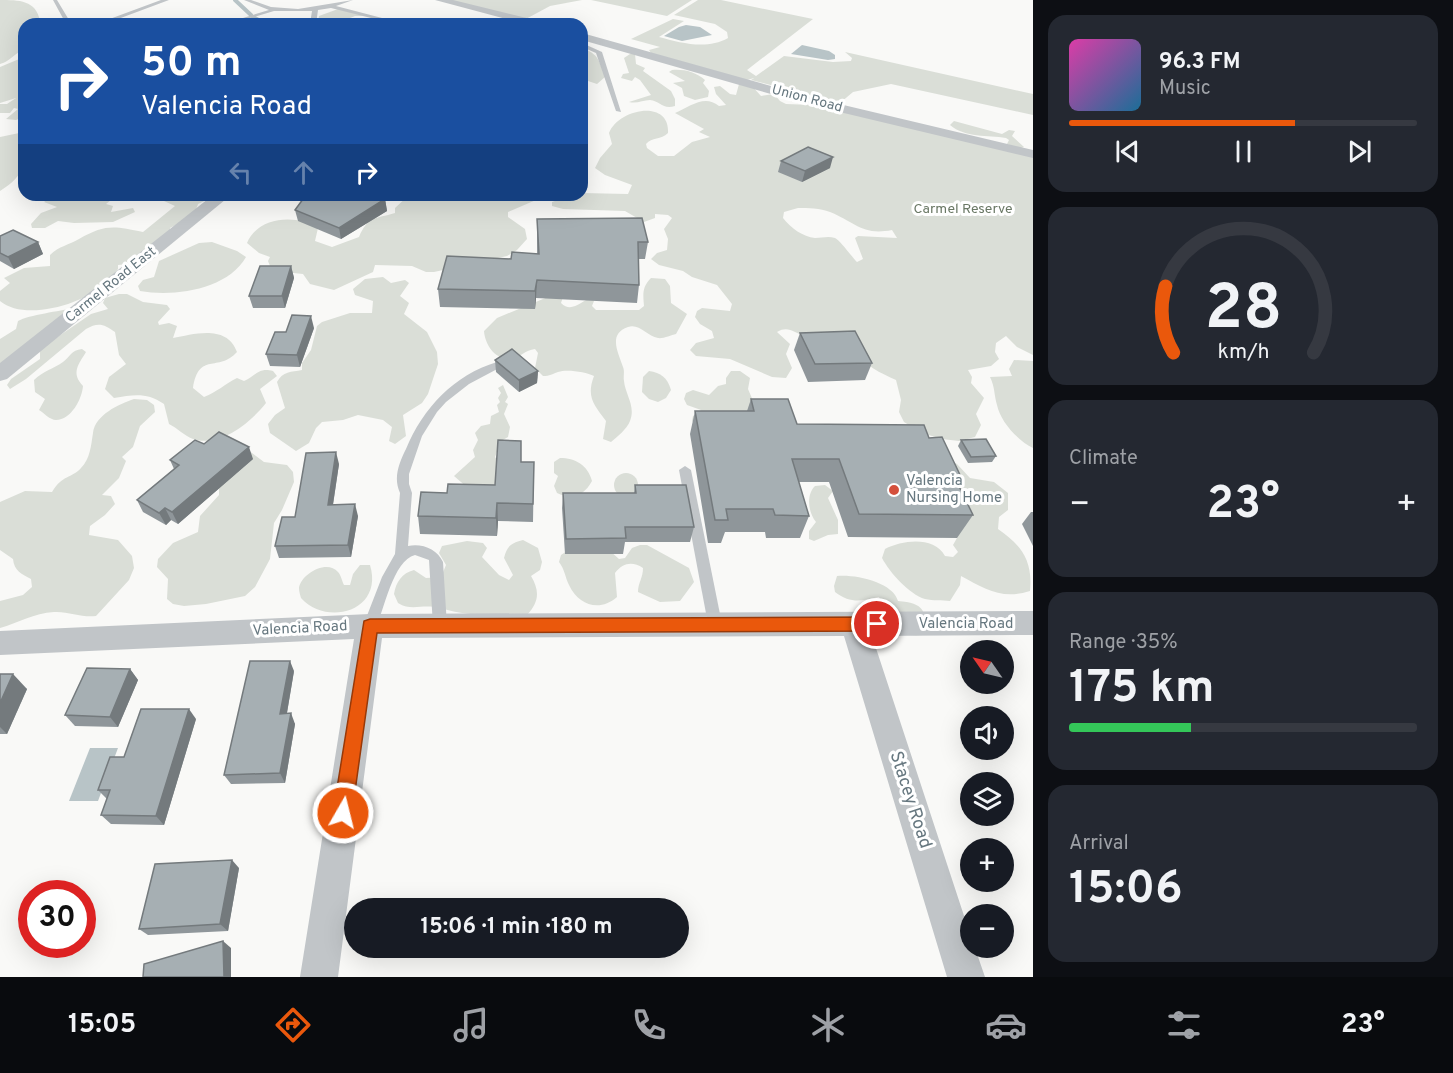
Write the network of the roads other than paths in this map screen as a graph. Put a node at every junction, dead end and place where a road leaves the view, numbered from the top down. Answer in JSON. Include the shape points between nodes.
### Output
{"nodes":[{"id":1,"x":166,"y":0,"type":"edge"},
{"id":2,"x":246,"y":0,"type":"edge"},
{"id":3,"x":350,"y":0,"type":"edge"},
{"id":4,"x":440,"y":0,"type":"edge"},
{"id":5,"x":55,"y":1,"type":"edge"},
{"id":6,"x":333,"y":6,"type":"junction"},
{"id":7,"x":315,"y":9,"type":"junction"},
{"id":8,"x":281,"y":10,"type":"junction"},
{"id":9,"x":65,"y":18,"type":"edge"},
{"id":10,"x":116,"y":18,"type":"edge"},
{"id":11,"x":246,"y":18,"type":"edge"},
{"id":12,"x":314,"y":18,"type":"edge"},
{"id":13,"x":379,"y":18,"type":"dead end"},
{"id":14,"x":504,"y":18,"type":"edge"},
{"id":15,"x":588,"y":38,"type":"edge"},
{"id":16,"x":588,"y":47,"type":"edge"},
{"id":17,"x":619,"y":111,"type":"dead end"},
{"id":18,"x":1033,"y":154,"type":"edge"},
{"id":19,"x":216,"y":201,"type":"edge"},
{"id":20,"x":497,"y":365,"type":"edge"},
{"id":21,"x":0,"y":374,"type":"edge"},
{"id":22,"x":685,"y":470,"type":"dead end"},
{"id":23,"x":401,"y":555,"type":"junction"},
{"id":24,"x":1033,"y":623,"type":"edge"},
{"id":25,"x":715,"y":624,"type":"junction"},
{"id":26,"x":854,"y":624,"type":"junction"},
{"id":27,"x":370,"y":626,"type":"junction"},
{"id":28,"x":440,"y":626,"type":"junction"},
{"id":29,"x":0,"y":643,"type":"edge"},
{"id":30,"x":319,"y":977,"type":"edge"},
{"id":31,"x":966,"y":977,"type":"edge"}],
"edges":[{"from":1,"to":10,"type":"lane"},
{"from":2,"to":8,"type":"lane"},
{"from":3,"to":6,"type":"lane"},
{"from":4,"to":14,"type":"street"},
{"from":5,"to":9,"type":"lane"},
{"from":6,"to":7,"type":"lane"},
{"from":6,"to":13,"type":"lane"},
{"from":7,"to":8,"type":"lane"},
{"from":7,"to":12,"type":"lane"},
{"from":8,"to":11,"type":"lane"},
{"from":15,"to":18,"type":"street","name":"Union Road","via":[[811,100]]},
{"from":16,"to":17,"type":"lane","via":[[599,52]]},
{"from":19,"to":21,"type":"street","name":"Carmel Road East"},
{"from":20,"to":23,"type":"lane","via":[[448,394],[424,420],[404,469]]},
{"from":22,"to":25,"type":"lane"},
{"from":23,"to":27,"type":"lane"},
{"from":23,"to":28,"type":"lane","via":[[417,550],[434,556]]},
{"from":24,"to":26,"type":"street","name":"Valencia Road"},
{"from":25,"to":26,"type":"street","name":"Valencia Road"},
{"from":25,"to":28,"type":"street","name":"Valencia Road"},
{"from":26,"to":31,"type":"street","name":"Stacey Road"},
{"from":27,"to":28,"type":"street","name":"Valencia Road"},
{"from":27,"to":29,"type":"street","name":"Valencia Road"},
{"from":27,"to":30,"type":"street"}]}
